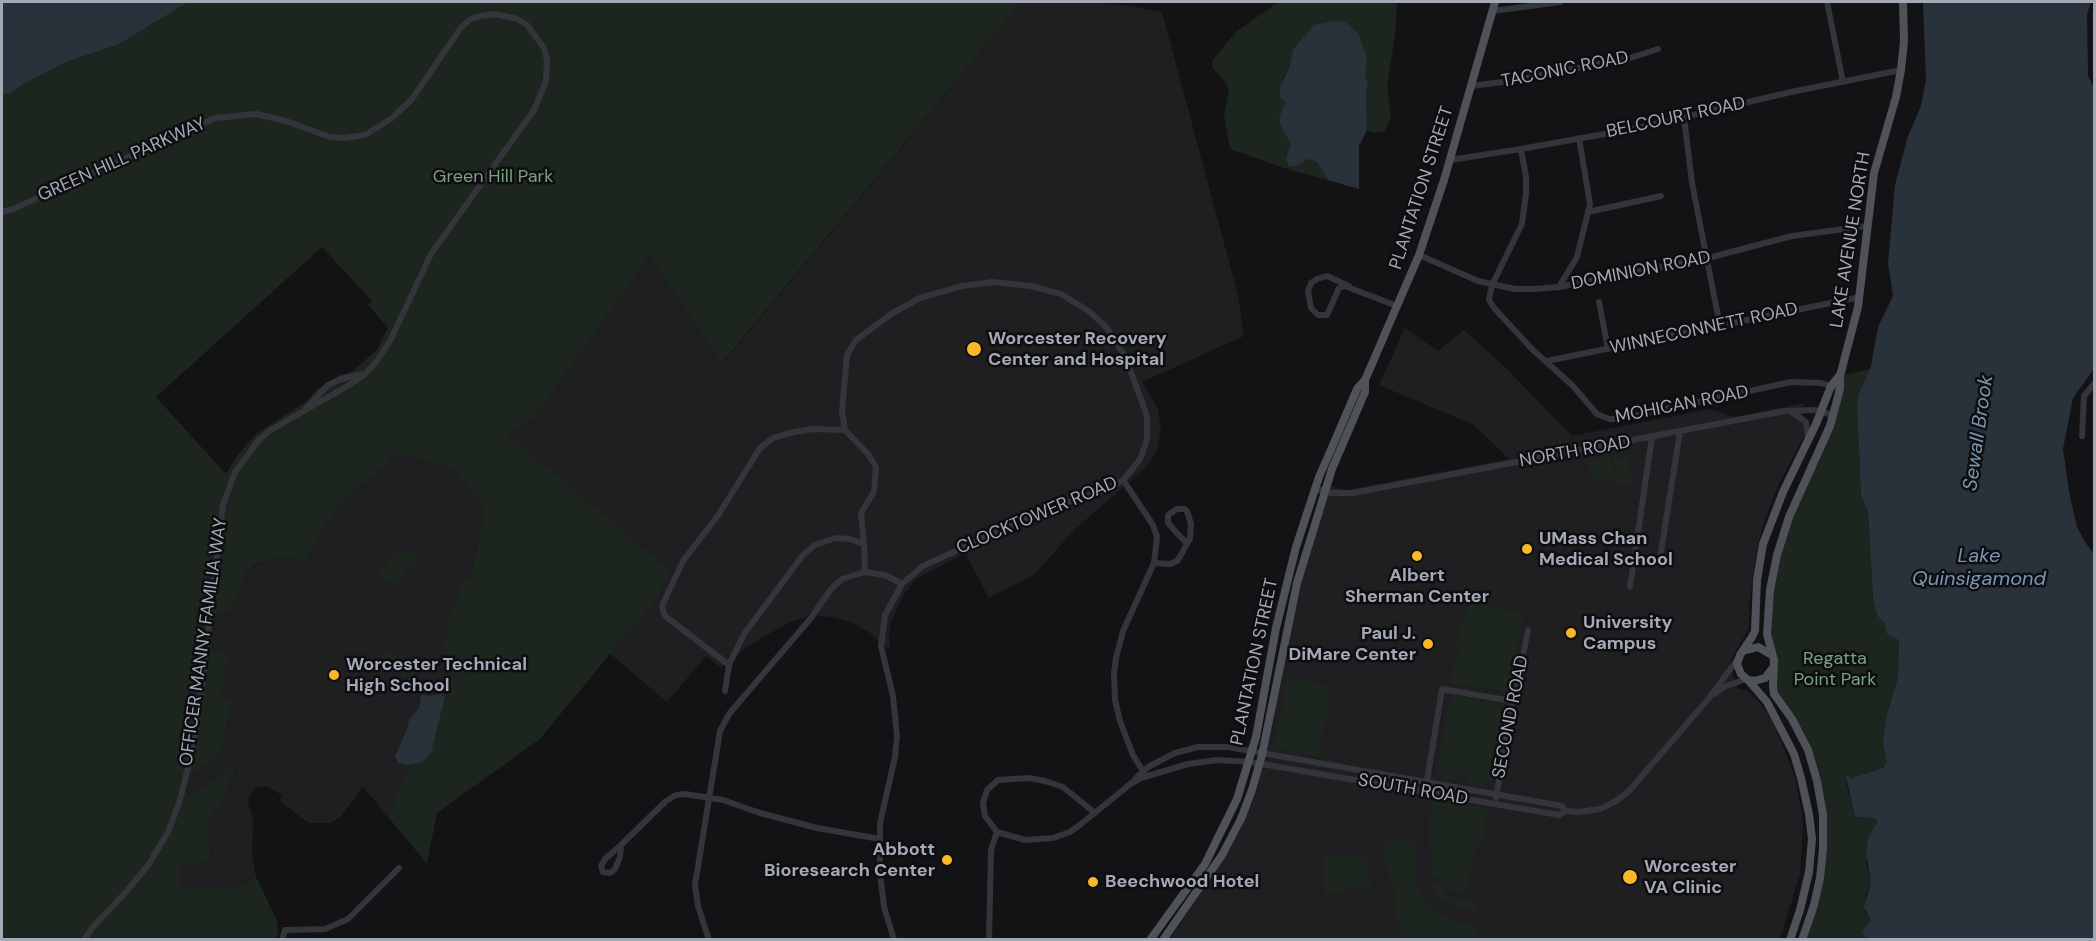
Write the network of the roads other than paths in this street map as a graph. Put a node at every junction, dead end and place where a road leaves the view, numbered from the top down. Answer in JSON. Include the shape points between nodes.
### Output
{"nodes":[{"id":1,"x":1495,"y":2,"type":"edge"},
{"id":2,"x":1560,"y":2,"type":"edge"},
{"id":3,"x":1827,"y":2,"type":"edge"},
{"id":4,"x":1903,"y":2,"type":"edge"},
{"id":5,"x":1493,"y":11,"type":"junction"},
{"id":6,"x":508,"y":16,"type":"joint"},
{"id":7,"x":1658,"y":49,"type":"dead end"},
{"id":8,"x":1901,"y":70,"type":"junction"},
{"id":9,"x":1843,"y":82,"type":"junction"},
{"id":10,"x":1471,"y":86,"type":"junction"},
{"id":11,"x":1683,"y":118,"type":"junction"},
{"id":12,"x":1580,"y":138,"type":"junction"},
{"id":13,"x":1521,"y":149,"type":"junction"},
{"id":14,"x":1450,"y":160,"type":"junction"},
{"id":15,"x":1661,"y":196,"type":"dead end"},
{"id":16,"x":2,"y":212,"type":"edge"},
{"id":17,"x":1588,"y":212,"type":"junction"},
{"id":18,"x":1867,"y":226,"type":"junction"},
{"id":19,"x":1419,"y":255,"type":"junction"},
{"id":20,"x":1708,"y":258,"type":"junction"},
{"id":21,"x":1492,"y":285,"type":"junction"},
{"id":22,"x":1349,"y":286,"type":"junction"},
{"id":23,"x":1559,"y":286,"type":"junction"},
{"id":24,"x":1860,"y":297,"type":"junction"},
{"id":25,"x":1599,"y":302,"type":"dead end"},
{"id":26,"x":1397,"y":306,"type":"junction"},
{"id":27,"x":1720,"y":326,"type":"junction"},
{"id":28,"x":1608,"y":349,"type":"junction"},
{"id":29,"x":1547,"y":361,"type":"junction"},
{"id":30,"x":369,"y":370,"type":"junction"},
{"id":31,"x":1365,"y":380,"type":"junction"},
{"id":32,"x":2094,"y":384,"type":"edge"},
{"id":33,"x":1835,"y":387,"type":"junction"},
{"id":34,"x":1790,"y":411,"type":"junction"},
{"id":35,"x":1821,"y":411,"type":"junction"},
{"id":36,"x":296,"y":415,"type":"junction"},
{"id":37,"x":1833,"y":415,"type":"junction"},
{"id":38,"x":845,"y":430,"type":"junction"},
{"id":39,"x":1680,"y":432,"type":"junction"},
{"id":40,"x":2082,"y":436,"type":"dead end"},
{"id":41,"x":1653,"y":437,"type":"junction"},
{"id":42,"x":1808,"y":440,"type":"junction"},
{"id":43,"x":1122,"y":480,"type":"junction"},
{"id":44,"x":1317,"y":489,"type":"junction"},
{"id":45,"x":1326,"y":492,"type":"junction"},
{"id":46,"x":864,"y":544,"type":"junction"},
{"id":47,"x":1187,"y":544,"type":"junction"},
{"id":48,"x":1154,"y":563,"type":"junction"},
{"id":49,"x":1659,"y":564,"type":"dead end"},
{"id":50,"x":865,"y":572,"type":"junction"},
{"id":51,"x":1757,"y":580,"type":"junction"},
{"id":52,"x":1771,"y":582,"type":"junction"},
{"id":53,"x":902,"y":584,"type":"junction"},
{"id":54,"x":1630,"y":587,"type":"dead end"},
{"id":55,"x":1528,"y":630,"type":"dead end"},
{"id":56,"x":1740,"y":655,"type":"junction"},
{"id":57,"x":1772,"y":655,"type":"junction"},
{"id":58,"x":729,"y":665,"type":"junction"},
{"id":59,"x":1774,"y":665,"type":"junction"},
{"id":60,"x":1747,"y":680,"type":"junction"},
{"id":61,"x":725,"y":691,"type":"dead end"},
{"id":62,"x":1709,"y":698,"type":"junction"},
{"id":63,"x":1512,"y":701,"type":"junction"},
{"id":64,"x":1252,"y":752,"type":"junction"},
{"id":65,"x":1263,"y":755,"type":"junction"},
{"id":66,"x":1250,"y":762,"type":"junction"},
{"id":67,"x":1260,"y":764,"type":"junction"},
{"id":68,"x":1143,"y":771,"type":"junction"},
{"id":69,"x":1426,"y":783,"type":"junction"},
{"id":70,"x":1130,"y":784,"type":"junction"},
{"id":71,"x":1425,"y":793,"type":"junction"},
{"id":72,"x":1496,"y":795,"type":"junction"},
{"id":73,"x":709,"y":797,"type":"junction"},
{"id":74,"x":1494,"y":804,"type":"junction"},
{"id":75,"x":1565,"y":811,"type":"junction"},
{"id":76,"x":1095,"y":813,"type":"junction"},
{"id":77,"x":997,"y":832,"type":"junction"},
{"id":78,"x":880,"y":839,"type":"junction"},
{"id":79,"x":621,"y":845,"type":"dead end"},
{"id":80,"x":399,"y":868,"type":"dead end"},
{"id":81,"x":84,"y":939,"type":"edge"},
{"id":82,"x":282,"y":939,"type":"edge"},
{"id":83,"x":710,"y":939,"type":"edge"},
{"id":84,"x":894,"y":939,"type":"edge"},
{"id":85,"x":989,"y":939,"type":"edge"},
{"id":86,"x":1150,"y":939,"type":"edge"},
{"id":87,"x":1163,"y":939,"type":"edge"},
{"id":88,"x":1790,"y":939,"type":"edge"},
{"id":89,"x":1802,"y":939,"type":"edge"}],
"edges":[{"from":1,"to":5,"type":"main road","name":"PLANTATION STREET"},
{"from":2,"to":5,"type":"street"},
{"from":3,"to":9,"type":"street"},
{"from":4,"to":8,"type":"main road","name":"LAKE AVENUE NORTH"},
{"from":5,"to":10,"type":"main road","name":"PLANTATION STREET"},
{"from":6,"to":16,"type":"street","name":"GREEN HILL PARKWAY","via":[[484,15],[465,23],[417,94],[398,113],[365,135],[330,137],[256,114],[215,118]]},
{"from":6,"to":30,"type":"street","name":"OFFICER MANNY FAMILIA WAY","via":[[527,25],[544,48],[547,72],[540,96],[529,118],[431,254],[391,339]]},
{"from":7,"to":10,"type":"street","name":"TACONIC ROAD","via":[[1630,58]]},
{"from":8,"to":9,"type":"street","name":"BELCOURT ROAD"},
{"from":8,"to":18,"type":"main road","name":"LAKE AVENUE NORTH","via":[[1874,173]]},
{"from":9,"to":11,"type":"street","name":"BELCOURT ROAD"},
{"from":10,"to":14,"type":"main road","name":"PLANTATION STREET"},
{"from":11,"to":12,"type":"street","name":"BELCOURT ROAD"},
{"from":11,"to":20,"type":"street"},
{"from":12,"to":13,"type":"street","name":"BELCOURT ROAD"},
{"from":12,"to":17,"type":"street"},
{"from":13,"to":14,"type":"street","name":"BELCOURT ROAD"},
{"from":13,"to":21,"type":"street","via":[[1526,194],[1521,224]]},
{"from":14,"to":19,"type":"main road","name":"PLANTATION STREET"},
{"from":15,"to":17,"type":"street"},
{"from":17,"to":23,"type":"street","via":[[1577,257]]},
{"from":18,"to":20,"type":"street","name":"DOMINION ROAD","via":[[1792,236]]},
{"from":18,"to":24,"type":"main road","name":"LAKE AVENUE NORTH"},
{"from":19,"to":21,"type":"street","name":"DOMINION ROAD"},
{"from":19,"to":26,"type":"main road","name":"PLANTATION STREET"},
{"from":20,"to":23,"type":"street","name":"DOMINION ROAD"},
{"from":20,"to":27,"type":"street"},
{"from":21,"to":23,"type":"street","name":"DOMINION ROAD","via":[[1522,290]]},
{"from":21,"to":29,"type":"street","name":"MOHICAN ROAD","via":[[1489,300],[1494,308]]},
{"from":22,"to":22,"type":"street","via":[[1339,288],[1325,316],[1311,308],[1308,291],[1317,279],[1327,276]]},
{"from":22,"to":26,"type":"street"},
{"from":24,"to":27,"type":"street","name":"WINNECONNETT ROAD"},
{"from":24,"to":33,"type":"main road","name":"LAKE AVENUE NORTH"},
{"from":25,"to":28,"type":"street"},
{"from":26,"to":31,"type":"main road","name":"PLANTATION STREET"},
{"from":27,"to":28,"type":"street","name":"WINNECONNETT ROAD"},
{"from":28,"to":29,"type":"street","name":"WINNECONNETT ROAD"},
{"from":29,"to":33,"type":"street","name":"MOHICAN ROAD","via":[[1597,414],[1612,420],[1791,382]]},
{"from":30,"to":36,"type":"street","name":"OFFICER MANNY FAMILIA WAY"},
{"from":30,"to":36,"type":"street","name":"OFFICER MANNY FAMILIA WAY","via":[[328,385]]},
{"from":31,"to":44,"type":"main road","name":"PLANTATION STREET","via":[[1353,398]]},
{"from":31,"to":45,"type":"main road","name":"PLANTATION STREET","via":[[1365,392]]},
{"from":32,"to":40,"type":"street","via":[[2084,396]]},
{"from":33,"to":35,"type":"main road","name":"LAKE AVENUE NORTH"},
{"from":33,"to":37,"type":"main road","name":"LAKE AVENUE NORTH"},
{"from":34,"to":35,"type":"street","name":"NORTH ROAD"},
{"from":34,"to":39,"type":"street","name":"NORTH ROAD"},
{"from":34,"to":42,"type":"street","via":[[1806,422]]},
{"from":35,"to":37,"type":"street","name":"NORTH ROAD"},
{"from":35,"to":42,"type":"main road","name":"LAKE AVENUE NORTH"},
{"from":36,"to":81,"type":"street","name":"OFFICER MANNY FAMILIA WAY","via":[[258,441],[238,466],[225,497],[199,710],[172,823],[138,879]]},
{"from":37,"to":52,"type":"main road","name":"LAKE AVENUE NORTH","via":[[1789,517]]},
{"from":38,"to":43,"type":"street","name":"CLOCKTOWER ROAD","via":[[845,364],[850,348],[862,335],[904,306],[940,291],[979,283],[1031,286],[1061,294],[1090,312],[1107,328],[1125,356],[1145,411],[1148,434],[1140,459]]},
{"from":38,"to":46,"type":"street","via":[[876,467],[874,492],[861,513]]},
{"from":38,"to":58,"type":"street","via":[[794,432],[773,438],[760,448],[719,514],[683,561],[662,606],[665,616]]},
{"from":39,"to":41,"type":"street","name":"NORTH ROAD"},
{"from":39,"to":49,"type":"street"},
{"from":41,"to":45,"type":"street","name":"NORTH ROAD","via":[[1353,493]]},
{"from":41,"to":54,"type":"street"},
{"from":42,"to":51,"type":"main road","name":"LAKE AVENUE NORTH","via":[[1772,517]]},
{"from":43,"to":48,"type":"street","via":[[1156,531]]},
{"from":43,"to":53,"type":"street","name":"CLOCKTOWER ROAD","via":[[966,545],[923,566]]},
{"from":44,"to":45,"type":"street","name":"NORTH ROAD"},
{"from":44,"to":64,"type":"main road","name":"PLANTATION STREET","via":[[1286,585]]},
{"from":45,"to":65,"type":"main road","name":"PLANTATION STREET","via":[[1292,603]]},
{"from":46,"to":50,"type":"street"},
{"from":46,"to":58,"type":"street","via":[[836,538],[815,544],[739,641]]},
{"from":47,"to":47,"type":"street","via":[[1191,522],[1185,509],[1177,509],[1168,516],[1168,523]]},
{"from":47,"to":48,"type":"street","via":[[1177,561]]},
{"from":48,"to":68,"type":"street","via":[[1123,632],[1114,673],[1120,722]]},
{"from":50,"to":53,"type":"street","via":[[885,575]]},
{"from":50,"to":73,"type":"street","via":[[842,579],[831,589],[729,714],[720,730]]},
{"from":51,"to":52,"type":"street"},
{"from":51,"to":56,"type":"main road","name":"LAKE AVENUE NORTH","via":[[1755,631]]},
{"from":52,"to":57,"type":"main road","name":"LAKE AVENUE NORTH","via":[[1767,632]]},
{"from":53,"to":78,"type":"street","via":[[887,610],[880,639],[897,736]]},
{"from":55,"to":63,"type":"street","name":"SECOND ROAD"},
{"from":56,"to":57,"type":"main road","via":[[1758,647]]},
{"from":56,"to":60,"type":"main road","via":[[1739,672]]},
{"from":56,"to":62,"type":"street","name":"SOUTH ROAD"},
{"from":57,"to":59,"type":"main road"},
{"from":58,"to":61,"type":"street"},
{"from":59,"to":60,"type":"main road","via":[[1765,678]]},
{"from":59,"to":89,"type":"main road","via":[[1774,694],[1808,750],[1823,815],[1820,878]]},
{"from":60,"to":62,"type":"street","name":"SOUTH ROAD","via":[[1726,686]]},
{"from":60,"to":88,"type":"main road","via":[[1767,702],[1794,754],[1809,814],[1809,872]]},
{"from":62,"to":75,"type":"street","name":"SOUTH ROAD","via":[[1623,796],[1600,809]]},
{"from":63,"to":69,"type":"street","via":[[1442,689]]},
{"from":63,"to":72,"type":"street","name":"SECOND ROAD"},
{"from":64,"to":65,"type":"street","name":"SOUTH ROAD"},
{"from":64,"to":66,"type":"main road","name":"PLANTATION STREET"},
{"from":64,"to":68,"type":"street","name":"SOUTH ROAD","via":[[1198,747],[1168,756]]},
{"from":65,"to":67,"type":"main road","name":"PLANTATION STREET"},
{"from":65,"to":69,"type":"street","name":"SOUTH ROAD"},
{"from":66,"to":67,"type":"street","name":"SOUTH ROAD"},
{"from":66,"to":70,"type":"street","name":"SOUTH ROAD","via":[[1195,762],[1155,772]]},
{"from":66,"to":86,"type":"main road","name":"PLANTATION STREET","via":[[1212,853]]},
{"from":67,"to":71,"type":"street","name":"SOUTH ROAD"},
{"from":67,"to":87,"type":"main road","name":"PLANTATION STREET","via":[[1228,845]]},
{"from":68,"to":70,"type":"street","name":"SOUTH ROAD"},
{"from":69,"to":71,"type":"street"},
{"from":69,"to":72,"type":"street","name":"SOUTH ROAD"},
{"from":70,"to":76,"type":"street"},
{"from":71,"to":74,"type":"street","name":"SOUTH ROAD"},
{"from":72,"to":74,"type":"street","name":"SECOND ROAD"},
{"from":72,"to":75,"type":"street","name":"SOUTH ROAD","via":[[1562,806]]},
{"from":73,"to":78,"type":"street","via":[[817,828]]},
{"from":73,"to":79,"type":"street","via":[[672,796]]},
{"from":73,"to":83,"type":"street","via":[[695,893]]},
{"from":74,"to":75,"type":"street","name":"SOUTH ROAD","via":[[1559,815]]},
{"from":76,"to":77,"type":"street","via":[[1070,832],[1053,838],[1027,840]]},
{"from":76,"to":77,"type":"street","via":[[1076,795],[1052,783],[1029,778],[1004,779],[990,786],[982,803],[985,816]]},
{"from":77,"to":85,"type":"street","via":[[991,850]]},
{"from":78,"to":84,"type":"street","via":[[883,899]]},
{"from":80,"to":82,"type":"street","via":[[348,919],[325,929],[285,930]]}]}
